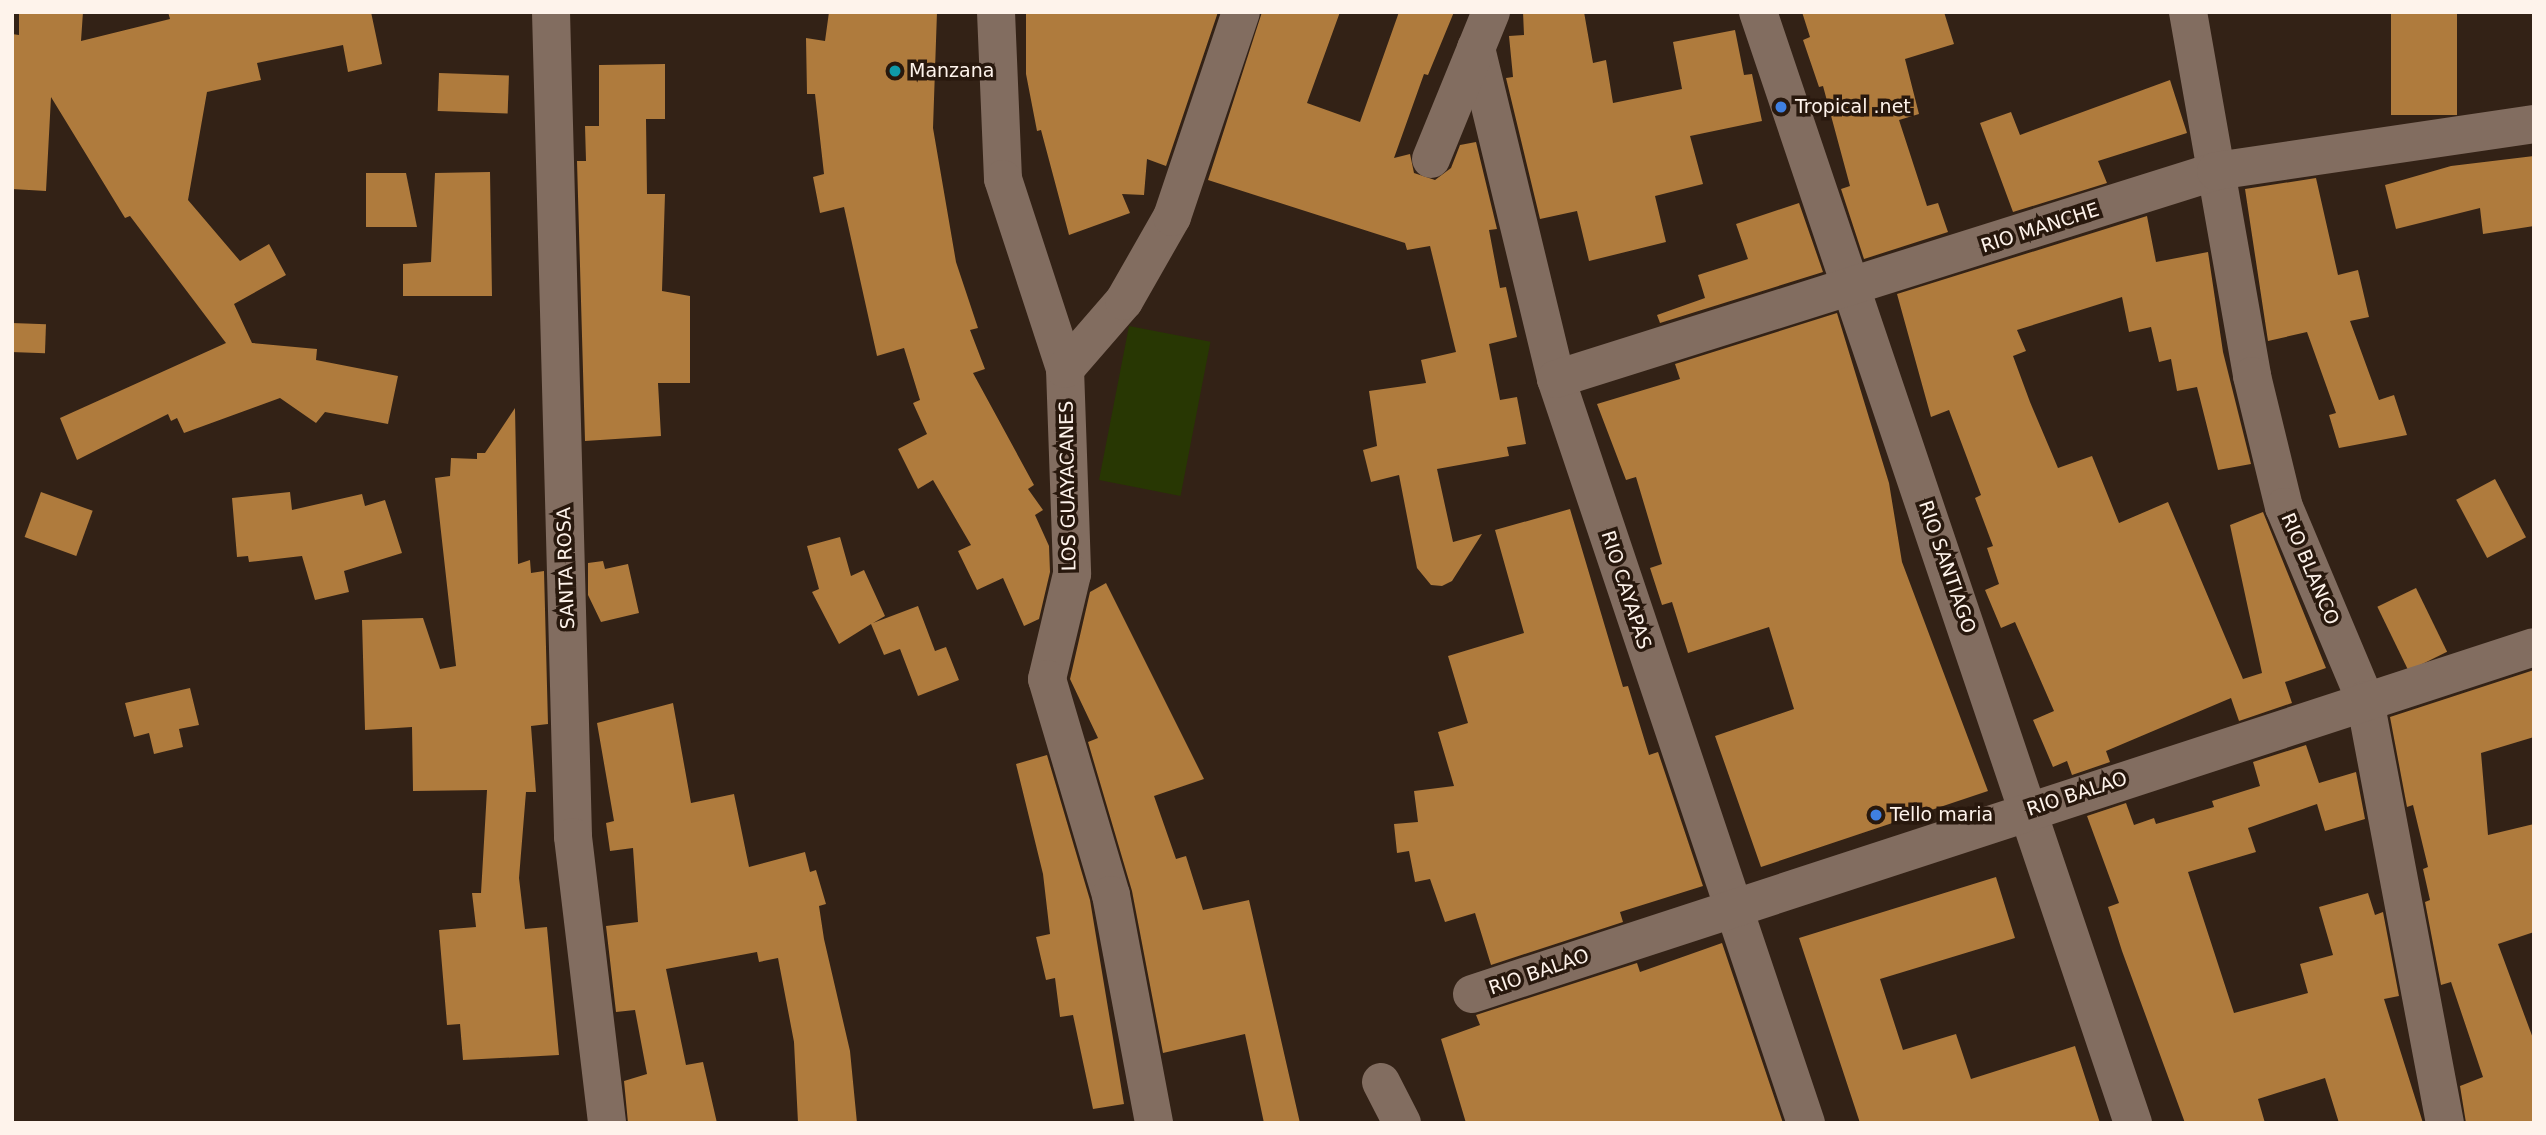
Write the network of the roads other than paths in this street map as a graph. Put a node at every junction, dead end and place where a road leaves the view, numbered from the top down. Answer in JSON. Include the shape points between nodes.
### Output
{"nodes":[{"id":1,"x":551,"y":12,"type":"edge"},
{"id":2,"x":996,"y":12,"type":"edge"},
{"id":3,"x":1241,"y":12,"type":"edge"},
{"id":4,"x":1492,"y":12,"type":"edge"},
{"id":5,"x":1758,"y":12,"type":"edge"},
{"id":6,"x":2188,"y":12,"type":"edge"},
{"id":7,"x":1476,"y":48,"type":"junction"},
{"id":8,"x":2534,"y":124,"type":"edge"},
{"id":9,"x":1431,"y":159,"type":"dead end"},
{"id":10,"x":2216,"y":171,"type":"junction"},
{"id":11,"x":1852,"y":288,"type":"junction"},
{"id":12,"x":1065,"y":369,"type":"junction"},
{"id":13,"x":1556,"y":379,"type":"junction"},
{"id":14,"x":2529,"y":647,"type":"edge"},
{"id":15,"x":2365,"y":700,"type":"junction"},
{"id":16,"x":2029,"y":809,"type":"junction"},
{"id":17,"x":1731,"y":907,"type":"junction"},
{"id":18,"x":1472,"y":994,"type":"dead end"},
{"id":19,"x":1381,"y":1083,"type":"dead end"},
{"id":20,"x":607,"y":1123,"type":"edge"},
{"id":21,"x":1154,"y":1123,"type":"edge"},
{"id":22,"x":1402,"y":1123,"type":"edge"},
{"id":23,"x":1806,"y":1123,"type":"edge"},
{"id":24,"x":2133,"y":1123,"type":"edge"},
{"id":25,"x":2445,"y":1123,"type":"edge"}],
"edges":[{"from":1,"to":20,"type":"street","name":"SANTA ROSA","via":[[573,837]]},
{"from":2,"to":12,"type":"street","name":"LOS GUAYACANES","via":[[1003,179]]},
{"from":3,"to":12,"type":"street","via":[[1172,218],[1124,301]]},
{"from":4,"to":7,"type":"street"},
{"from":5,"to":11,"type":"street","name":"RIO SANTIAGO"},
{"from":6,"to":10,"type":"street","name":"RIO BLANCO"},
{"from":7,"to":9,"type":"street"},
{"from":7,"to":13,"type":"street","name":"RIO CAYAPAS"},
{"from":8,"to":10,"type":"street","name":"RIO MANCHE"},
{"from":10,"to":11,"type":"street","name":"RIO MANCHE"},
{"from":10,"to":15,"type":"street","name":"RIO BLANCO","via":[[2252,376],[2284,507]]},
{"from":11,"to":13,"type":"street","name":"RIO MANCHE"},
{"from":11,"to":16,"type":"street","name":"RIO SANTIAGO"},
{"from":12,"to":21,"type":"street","name":"LOS GUAYACANES","via":[[1072,574],[1047,679],[1111,895]]},
{"from":13,"to":17,"type":"street","name":"RIO CAYAPAS"},
{"from":14,"to":15,"type":"street","name":"RIO BALAO"},
{"from":15,"to":16,"type":"street","name":"RIO BALAO"},
{"from":15,"to":25,"type":"street","name":"RIO BLANCO"},
{"from":16,"to":17,"type":"street","name":"RIO BALAO"},
{"from":16,"to":24,"type":"street","name":"RIO SANTIAGO"},
{"from":17,"to":18,"type":"street","name":"RIO BALAO"},
{"from":17,"to":23,"type":"street","name":"RIO CAYAPAS"},
{"from":19,"to":22,"type":"street"}]}
